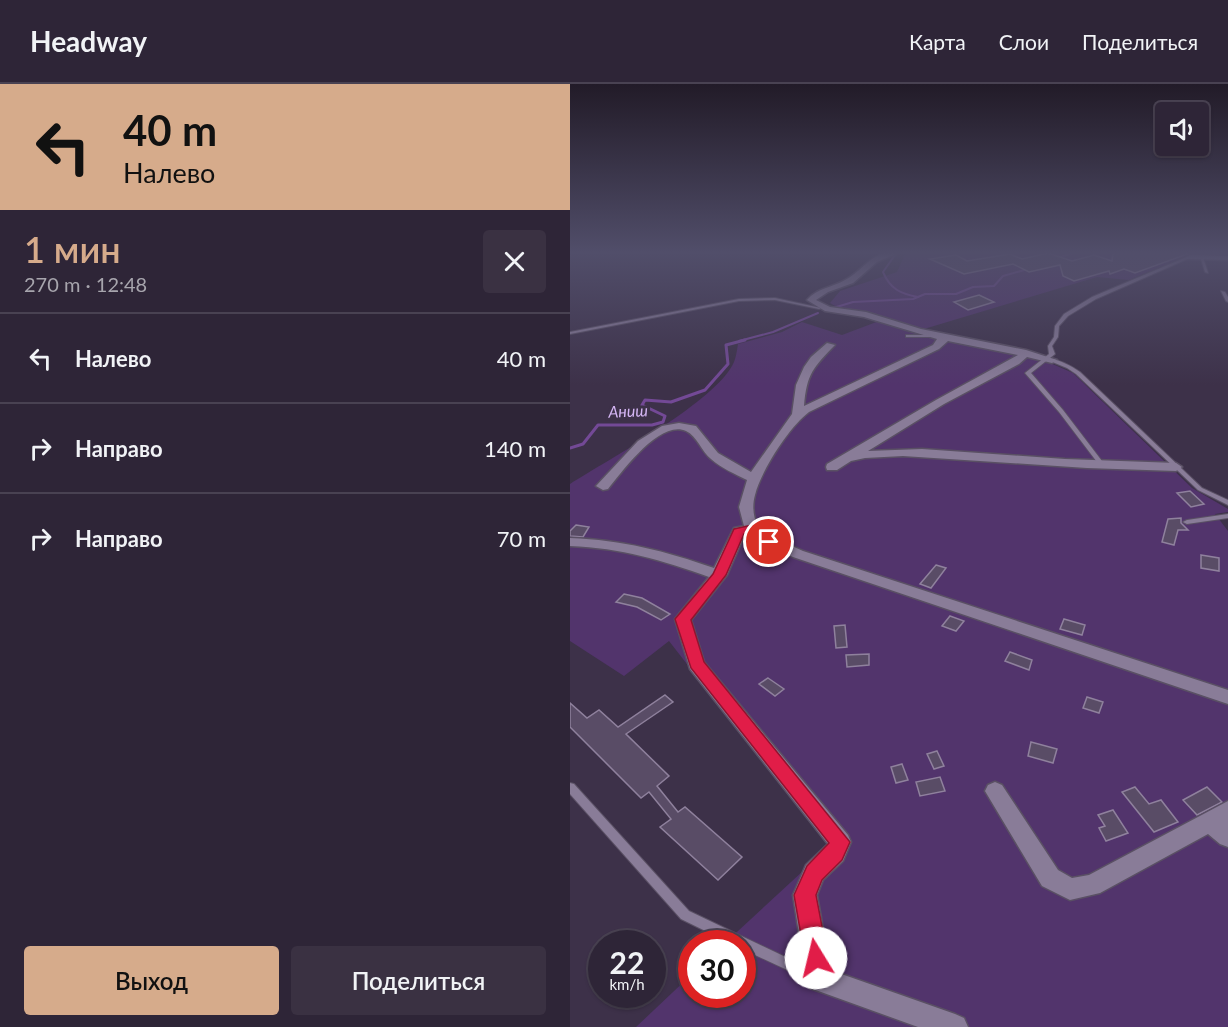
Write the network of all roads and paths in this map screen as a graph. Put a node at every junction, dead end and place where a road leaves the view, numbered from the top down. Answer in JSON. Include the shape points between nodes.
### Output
{"nodes":[{"id":1,"x":814,"y":297,"type":"edge"},
{"id":2,"x":1096,"y":297,"type":"edge"},
{"id":3,"x":819,"y":308,"type":"junction"},
{"id":4,"x":570,"y":333,"type":"edge"},
{"id":5,"x":908,"y":336,"type":"dead end"},
{"id":6,"x":941,"y":336,"type":"junction"},
{"id":7,"x":830,"y":345,"type":"dead end"},
{"id":8,"x":1026,"y":353,"type":"junction"},
{"id":9,"x":1050,"y":359,"type":"junction"},
{"id":10,"x":798,"y":415,"type":"junction"},
{"id":11,"x":847,"y":458,"type":"junction"},
{"id":12,"x":1102,"y":465,"type":"junction"},
{"id":13,"x":832,"y":467,"type":"dead end"},
{"id":14,"x":1176,"y":467,"type":"junction"},
{"id":15,"x":754,"y":479,"type":"junction"},
{"id":16,"x":603,"y":486,"type":"dead end"},
{"id":17,"x":1228,"y":503,"type":"edge"},
{"id":18,"x":1228,"y":516,"type":"edge"},
{"id":19,"x":1187,"y":522,"type":"dead end"},
{"id":20,"x":752,"y":529,"type":"junction"},
{"id":21,"x":570,"y":542,"type":"edge"},
{"id":22,"x":719,"y":575,"type":"junction"},
{"id":23,"x":1228,"y":697,"type":"edge"},
{"id":24,"x":570,"y":787,"type":"edge"},
{"id":25,"x":995,"y":791,"type":"dead end"},
{"id":26,"x":1219,"y":816,"type":"edge"},
{"id":27,"x":1228,"y":837,"type":"edge"},
{"id":28,"x":819,"y":979,"type":"junction"},
{"id":29,"x":955,"y":1027,"type":"edge"}],
"edges":[{"from":1,"to":3,"type":"street","via":[[811,300]]},
{"from":2,"to":9,"type":"lane","via":[[1066,315],[1057,326]]},
{"from":3,"to":4,"type":"lane","via":[[775,299],[739,300]]},
{"from":3,"to":6,"type":"street","via":[[858,313]]},
{"from":5,"to":6,"type":"lane"},
{"from":6,"to":8,"type":"street"},
{"from":6,"to":10,"type":"street","via":[[943,340],[936,347]]},
{"from":7,"to":10,"type":"street","via":[[812,359],[804,374]]},
{"from":8,"to":9,"type":"street"},
{"from":8,"to":11,"type":"street"},
{"from":9,"to":12,"type":"lane","via":[[1028,373]]},
{"from":9,"to":14,"type":"lane","via":[[1078,374]]},
{"from":10,"to":15,"type":"street"},
{"from":11,"to":12,"type":"street","via":[[880,454],[960,456]]},
{"from":11,"to":13,"type":"street"},
{"from":12,"to":14,"type":"street"},
{"from":14,"to":17,"type":"lane","via":[[1200,489]]},
{"from":15,"to":16,"type":"street","via":[[714,456],[692,429],[677,426],[639,446]]},
{"from":15,"to":20,"type":"street","via":[[746,514]]},
{"from":18,"to":19,"type":"lane"},
{"from":20,"to":22,"type":"street","via":[[739,531]]},
{"from":20,"to":23,"type":"street","via":[[769,542],[798,554]]},
{"from":21,"to":22,"type":"street","via":[[656,553]]},
{"from":22,"to":28,"type":"street","via":[[683,619],[696,664],[840,842],[835,854],[814,873],[805,895]]},
{"from":24,"to":28,"type":"lane","via":[[685,915]]},
{"from":25,"to":26,"type":"street","via":[[1050,878],[1070,889],[1092,885]]},
{"from":26,"to":27,"type":"street"},
{"from":28,"to":29,"type":"street"}]}
